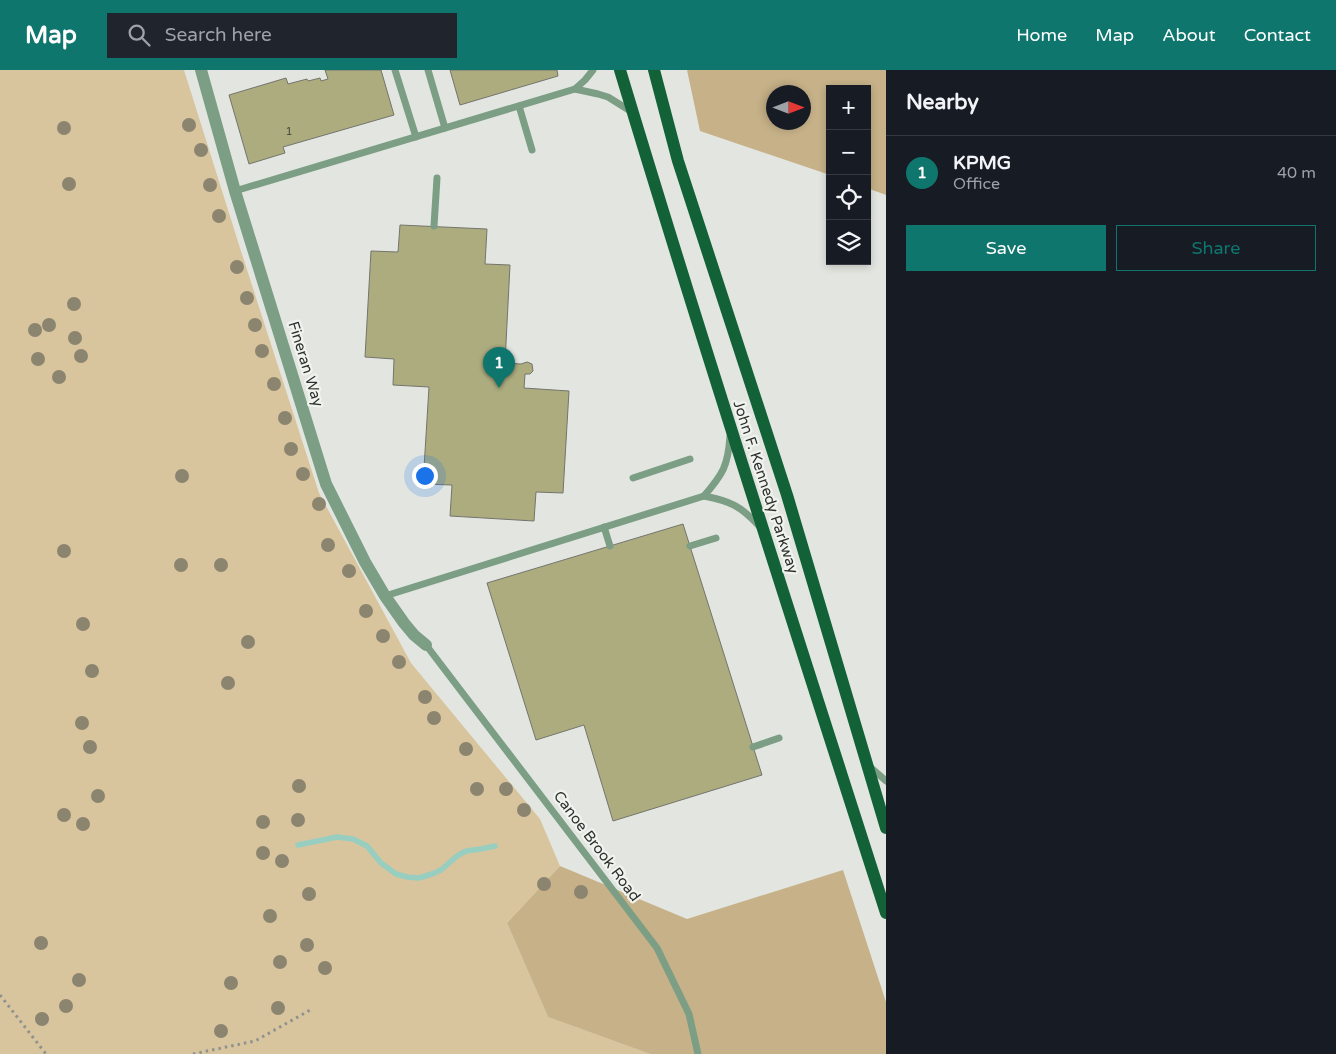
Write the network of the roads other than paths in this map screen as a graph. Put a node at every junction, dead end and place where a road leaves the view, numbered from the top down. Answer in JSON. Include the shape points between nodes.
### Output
{"nodes":[{"id":1,"x":201,"y":70,"type":"edge"},
{"id":2,"x":395,"y":70,"type":"edge"},
{"id":3,"x":428,"y":70,"type":"edge"},
{"id":4,"x":593,"y":70,"type":"edge"},
{"id":5,"x":620,"y":70,"type":"edge"},
{"id":6,"x":654,"y":70,"type":"edge"},
{"id":7,"x":575,"y":90,"type":"junction"},
{"id":8,"x":519,"y":106,"type":"junction"},
{"id":9,"x":633,"y":113,"type":"junction"},
{"id":10,"x":445,"y":128,"type":"junction"},
{"id":11,"x":416,"y":137,"type":"junction"},
{"id":12,"x":532,"y":150,"type":"dead end"},
{"id":13,"x":437,"y":178,"type":"dead end"},
{"id":14,"x":235,"y":191,"type":"junction"},
{"id":15,"x":434,"y":226,"type":"dead end"},
{"id":16,"x":730,"y":427,"type":"junction"},
{"id":17,"x":690,"y":458,"type":"dead end"},
{"id":18,"x":633,"y":478,"type":"dead end"},
{"id":19,"x":704,"y":496,"type":"junction"},
{"id":20,"x":604,"y":527,"type":"junction"},
{"id":21,"x":764,"y":532,"type":"junction"},
{"id":22,"x":716,"y":538,"type":"dead end"},
{"id":23,"x":610,"y":546,"type":"dead end"},
{"id":24,"x":690,"y":546,"type":"dead end"},
{"id":25,"x":385,"y":596,"type":"junction"},
{"id":26,"x":426,"y":645,"type":"joint"},
{"id":27,"x":779,"y":738,"type":"dead end"},
{"id":28,"x":753,"y":747,"type":"dead end"},
{"id":29,"x":867,"y":764,"type":"junction"},
{"id":30,"x":886,"y":781,"type":"edge"},
{"id":31,"x":886,"y":828,"type":"edge"},
{"id":32,"x":886,"y":913,"type":"edge"},
{"id":33,"x":698,"y":1054,"type":"edge"}],
"edges":[{"from":1,"to":14,"type":"street","name":"Fineran Way"},
{"from":2,"to":11,"type":"lane"},
{"from":3,"to":10,"type":"lane"},
{"from":4,"to":7,"type":"lane"},
{"from":5,"to":9,"type":"main road","name":"John F. Kennedy Parkway"},
{"from":6,"to":29,"type":"main road","name":"John F. Kennedy Parkway","via":[[678,161],[787,496]]},
{"from":7,"to":8,"type":"lane"},
{"from":7,"to":9,"type":"lane","via":[[598,94]]},
{"from":8,"to":10,"type":"lane"},
{"from":8,"to":12,"type":"lane"},
{"from":9,"to":16,"type":"main road","name":"John F. Kennedy Parkway"},
{"from":10,"to":11,"type":"lane"},
{"from":11,"to":14,"type":"lane"},
{"from":13,"to":15,"type":"lane"},
{"from":14,"to":25,"type":"street","name":"Fineran Way","via":[[326,484]]},
{"from":16,"to":19,"type":"lane","via":[[725,467]]},
{"from":16,"to":21,"type":"main road","name":"John F. Kennedy Parkway"},
{"from":17,"to":18,"type":"lane"},
{"from":19,"to":20,"type":"lane"},
{"from":19,"to":21,"type":"lane","via":[[737,506]]},
{"from":20,"to":23,"type":"lane"},
{"from":20,"to":25,"type":"lane"},
{"from":21,"to":32,"type":"main road","name":"John F. Kennedy Parkway"},
{"from":22,"to":24,"type":"lane"},
{"from":25,"to":26,"type":"street","name":"Fineran Way","via":[[404,623]]},
{"from":26,"to":33,"type":"lane","name":"Canoe Brook Road","via":[[657,948],[689,1014]]},
{"from":27,"to":28,"type":"lane"},
{"from":29,"to":30,"type":"lane"},
{"from":29,"to":31,"type":"main road","name":"John F. Kennedy Parkway"}]}
